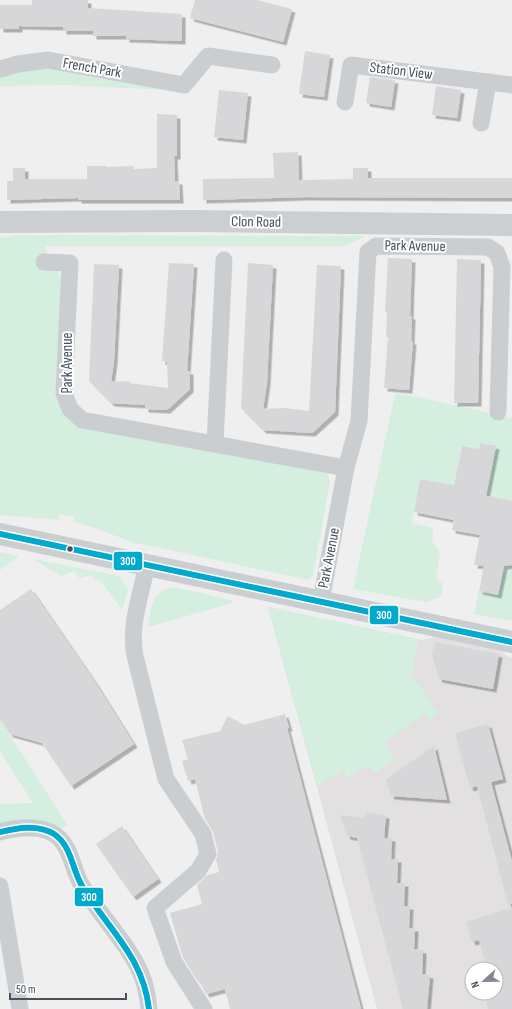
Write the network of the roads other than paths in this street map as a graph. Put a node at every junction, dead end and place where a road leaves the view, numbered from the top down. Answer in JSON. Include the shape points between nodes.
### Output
{"nodes":[{"id":1,"x":272,"y":65,"type":"dead end"},
{"id":2,"x":0,"y":69,"type":"edge"},
{"id":3,"x":488,"y":82,"type":"junction"},
{"id":4,"x":512,"y":85,"type":"edge"},
{"id":5,"x":345,"y":102,"type":"dead end"},
{"id":6,"x":482,"y":123,"type":"dead end"},
{"id":7,"x":0,"y":222,"type":"edge"},
{"id":8,"x":512,"y":225,"type":"edge"},
{"id":9,"x":224,"y":260,"type":"dead end"},
{"id":10,"x":44,"y":262,"type":"dead end"},
{"id":11,"x":498,"y":412,"type":"dead end"},
{"id":12,"x":215,"y":444,"type":"junction"},
{"id":13,"x":346,"y":468,"type":"junction"},
{"id":14,"x":0,"y":534,"type":"edge"},
{"id":15,"x":147,"y":565,"type":"junction"},
{"id":16,"x":321,"y":601,"type":"junction"},
{"id":17,"x":512,"y":642,"type":"edge"},
{"id":18,"x":0,"y":832,"type":"edge"},
{"id":19,"x":0,"y":886,"type":"edge"},
{"id":20,"x":20,"y":1009,"type":"edge"},
{"id":21,"x":149,"y":1009,"type":"edge"},
{"id":22,"x":204,"y":1009,"type":"edge"}],
"edges":[{"from":1,"to":2,"type":"street","name":"French Park","via":[[208,56],[184,85],[48,60]]},
{"from":3,"to":4,"type":"street","name":"Station View"},
{"from":3,"to":5,"type":"street","name":"Station View","via":[[351,65]]},
{"from":3,"to":6,"type":"street"},
{"from":7,"to":8,"type":"main road","name":"Clon Road"},
{"from":9,"to":12,"type":"street"},
{"from":10,"to":12,"type":"street","name":"Park Avenue","via":[[70,263],[64,393],[70,409],[82,420]]},
{"from":11,"to":13,"type":"street","name":"Park Avenue","via":[[502,267],[497,253],[488,247],[376,246],[368,252],[359,422]]},
{"from":12,"to":13,"type":"street","name":"Park Avenue"},
{"from":13,"to":16,"type":"street","name":"Park Avenue"},
{"from":14,"to":15,"type":"street"},
{"from":15,"to":16,"type":"street"},
{"from":15,"to":22,"type":"street","via":[[133,629],[135,656],[166,779],[203,834],[208,854],[198,871],[155,908],[174,962]]},
{"from":16,"to":17,"type":"street"},
{"from":18,"to":21,"type":"street","via":[[38,828],[59,838],[66,848],[81,884],[143,978]]},
{"from":19,"to":20,"type":"street"}]}
